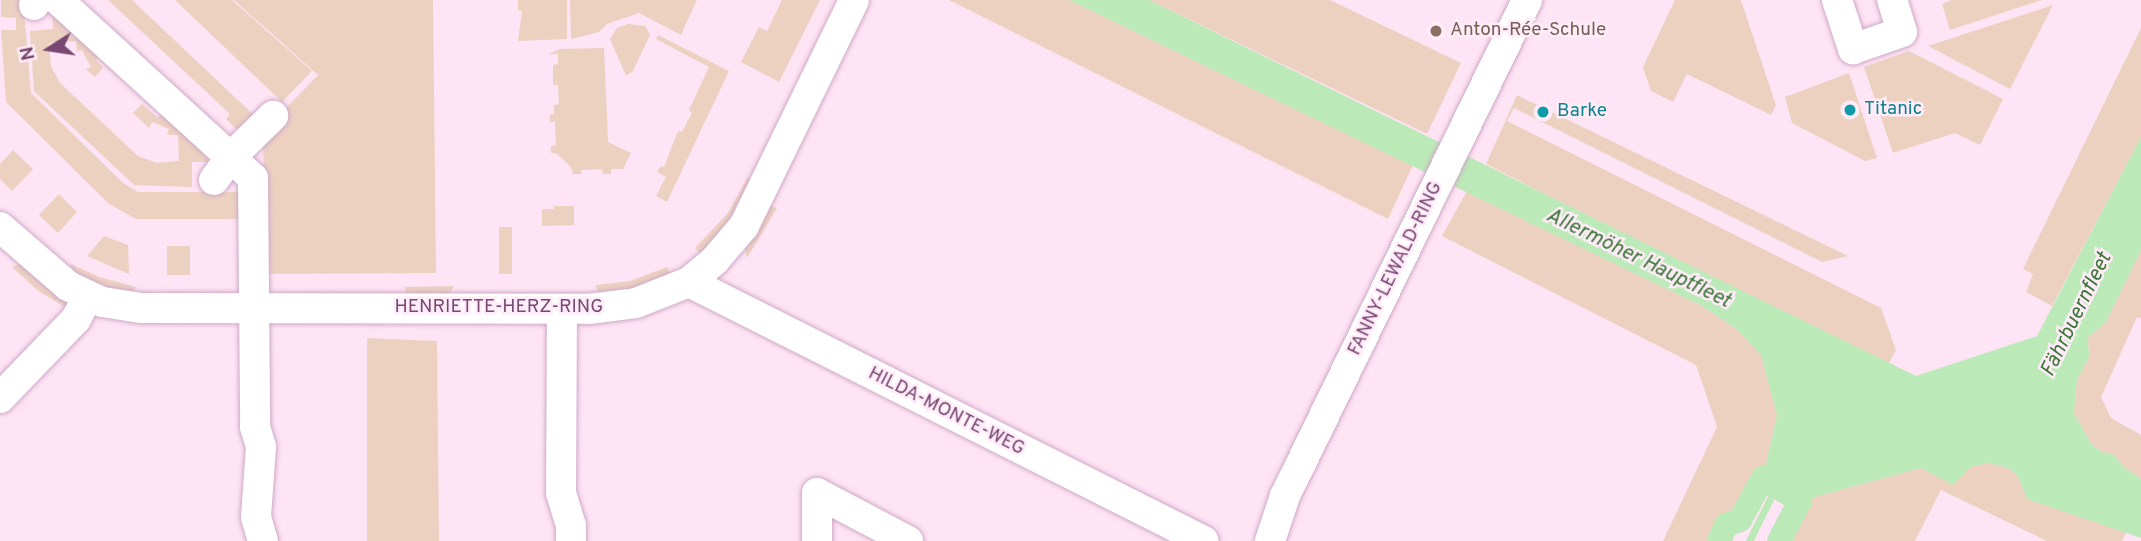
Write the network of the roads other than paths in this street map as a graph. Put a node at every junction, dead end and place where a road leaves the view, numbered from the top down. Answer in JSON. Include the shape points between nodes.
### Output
{"nodes":[{"id":1,"x":854,"y":0,"type":"edge"},
{"id":2,"x":1527,"y":0,"type":"edge"},
{"id":3,"x":1837,"y":0,"type":"edge"},
{"id":4,"x":1892,"y":0,"type":"edge"},
{"id":5,"x":43,"y":2,"type":"edge"},
{"id":6,"x":273,"y":116,"type":"dead end"},
{"id":7,"x":222,"y":169,"type":"junction"},
{"id":8,"x":0,"y":227,"type":"edge"},
{"id":9,"x":689,"y":282,"type":"junction"},
{"id":10,"x":88,"y":296,"type":"junction"},
{"id":11,"x":255,"y":307,"type":"junction"},
{"id":12,"x":562,"y":310,"type":"junction"},
{"id":13,"x":0,"y":398,"type":"edge"},
{"id":14,"x":844,"y":507,"type":"junction"},
{"id":15,"x":263,"y":541,"type":"edge"},
{"id":16,"x":571,"y":541,"type":"edge"},
{"id":17,"x":817,"y":541,"type":"edge"},
{"id":18,"x":908,"y":541,"type":"edge"},
{"id":19,"x":1204,"y":541,"type":"edge"},
{"id":20,"x":1270,"y":541,"type":"edge"}],
"edges":[{"from":1,"to":9,"type":"street","name":"HENRIETTE-HERZ-RING","via":[[744,226]]},
{"from":2,"to":20,"type":"street","name":"FANNY-LEWALD-RING","via":[[1285,496]]},
{"from":3,"to":4,"type":"street","via":[[1853,49],[1902,32]]},
{"from":5,"to":7,"type":"street"},
{"from":6,"to":7,"type":"street"},
{"from":7,"to":11,"type":"street","via":[[253,178]]},
{"from":8,"to":10,"type":"street","name":"HENRIETTE-HERZ-RING","via":[[52,274]]},
{"from":9,"to":12,"type":"street","name":"HENRIETTE-HERZ-RING","via":[[636,303]]},
{"from":9,"to":19,"type":"street","name":"HILDA-MONTE-WEG"},
{"from":10,"to":11,"type":"street","name":"HENRIETTE-HERZ-RING","via":[[142,308]]},
{"from":10,"to":13,"type":"street","via":[[76,319]]},
{"from":11,"to":12,"type":"street","name":"HENRIETTE-HERZ-RING"},
{"from":11,"to":15,"type":"street","via":[[255,427],[261,447],[256,517]]},
{"from":12,"to":16,"type":"street","via":[[561,493]]},
{"from":14,"to":17,"type":"street"},
{"from":14,"to":17,"type":"street","via":[[807,488]]},
{"from":14,"to":18,"type":"street"}]}
